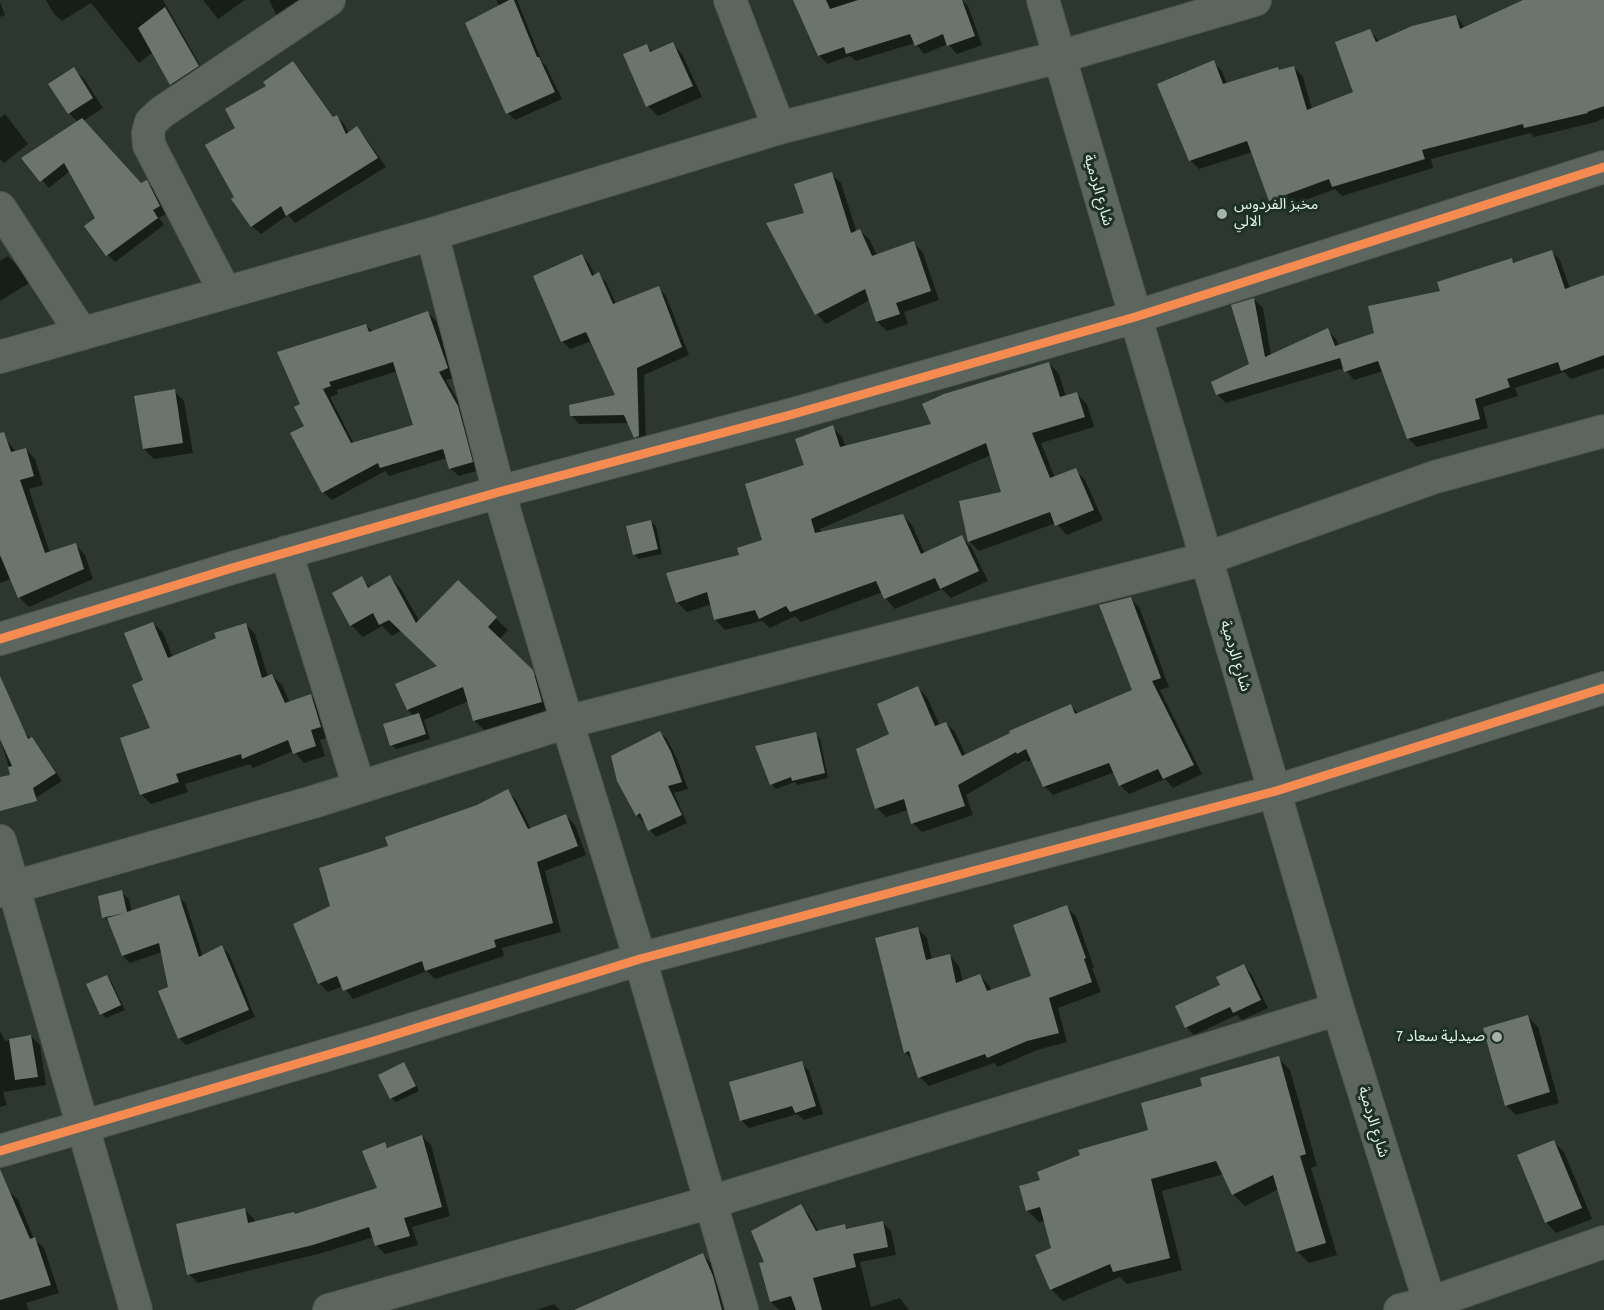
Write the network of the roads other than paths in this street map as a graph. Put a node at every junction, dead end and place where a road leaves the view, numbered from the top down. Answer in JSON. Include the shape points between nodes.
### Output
{"nodes":[{"id":1,"x":329,"y":0,"type":"edge"},
{"id":2,"x":730,"y":0,"type":"edge"},
{"id":3,"x":1043,"y":0,"type":"edge"},
{"id":4,"x":1255,"y":0,"type":"edge"},
{"id":5,"x":1059,"y":57,"type":"junction"},
{"id":6,"x":779,"y":128,"type":"junction"},
{"id":7,"x":1604,"y":167,"type":"edge"},
{"id":8,"x":0,"y":208,"type":"edge"},
{"id":9,"x":432,"y":234,"type":"junction"},
{"id":10,"x":225,"y":292,"type":"junction"},
{"id":11,"x":1135,"y":317,"type":"junction"},
{"id":12,"x":82,"y":334,"type":"junction"},
{"id":13,"x":0,"y":357,"type":"edge"},
{"id":14,"x":1604,"y":431,"type":"edge"},
{"id":15,"x":499,"y":492,"type":"junction"},
{"id":16,"x":286,"y":552,"type":"junction"},
{"id":17,"x":1205,"y":559,"type":"junction"},
{"id":18,"x":0,"y":639,"type":"edge"},
{"id":19,"x":1604,"y":688,"type":"edge"},
{"id":20,"x":567,"y":722,"type":"junction"},
{"id":21,"x":359,"y":787,"type":"junction"},
{"id":22,"x":1276,"y":791,"type":"junction"},
{"id":23,"x":0,"y":841,"type":"edge"},
{"id":24,"x":7,"y":889,"type":"edge"},
{"id":25,"x":640,"y":959,"type":"junction"},
{"id":26,"x":1338,"y":1009,"type":"junction"},
{"id":27,"x":84,"y":1127,"type":"junction"},
{"id":28,"x":0,"y":1151,"type":"edge"},
{"id":29,"x":711,"y":1202,"type":"junction"},
{"id":30,"x":1604,"y":1242,"type":"edge"},
{"id":31,"x":1420,"y":1308,"type":"edge"},
{"id":32,"x":136,"y":1310,"type":"edge"},
{"id":33,"x":329,"y":1310,"type":"edge"},
{"id":34,"x":742,"y":1310,"type":"edge"}],
"edges":[{"from":1,"to":10,"type":"street","via":[[151,122],[149,145]]},
{"from":2,"to":6,"type":"street"},
{"from":3,"to":5,"type":"street","name":"شارع الردمية"},
{"from":4,"to":5,"type":"street"},
{"from":5,"to":6,"type":"street"},
{"from":5,"to":11,"type":"street","name":"شارع الردمية"},
{"from":6,"to":9,"type":"street"},
{"from":7,"to":11,"type":"street"},
{"from":8,"to":12,"type":"street"},
{"from":9,"to":10,"type":"street"},
{"from":9,"to":15,"type":"street"},
{"from":10,"to":12,"type":"street"},
{"from":11,"to":15,"type":"street"},
{"from":11,"to":17,"type":"street","name":"شارع الردمية"},
{"from":12,"to":13,"type":"street"},
{"from":14,"to":17,"type":"street","via":[[1436,477]]},
{"from":15,"to":16,"type":"street"},
{"from":15,"to":20,"type":"street"},
{"from":16,"to":18,"type":"street"},
{"from":16,"to":21,"type":"street"},
{"from":17,"to":20,"type":"street"},
{"from":17,"to":22,"type":"street","name":"شارع الردمية"},
{"from":19,"to":22,"type":"street"},
{"from":20,"to":21,"type":"street"},
{"from":20,"to":25,"type":"street"},
{"from":21,"to":24,"type":"street"},
{"from":22,"to":25,"type":"street"},
{"from":22,"to":26,"type":"street","name":"شارع الردمية"},
{"from":23,"to":24,"type":"street"},
{"from":24,"to":27,"type":"street"},
{"from":25,"to":27,"type":"street"},
{"from":25,"to":29,"type":"street"},
{"from":26,"to":29,"type":"street"},
{"from":26,"to":31,"type":"street","name":"شارع الردمية"},
{"from":27,"to":28,"type":"street"},
{"from":27,"to":32,"type":"street"},
{"from":29,"to":33,"type":"street"},
{"from":29,"to":34,"type":"street"},
{"from":30,"to":31,"type":"street"}]}
